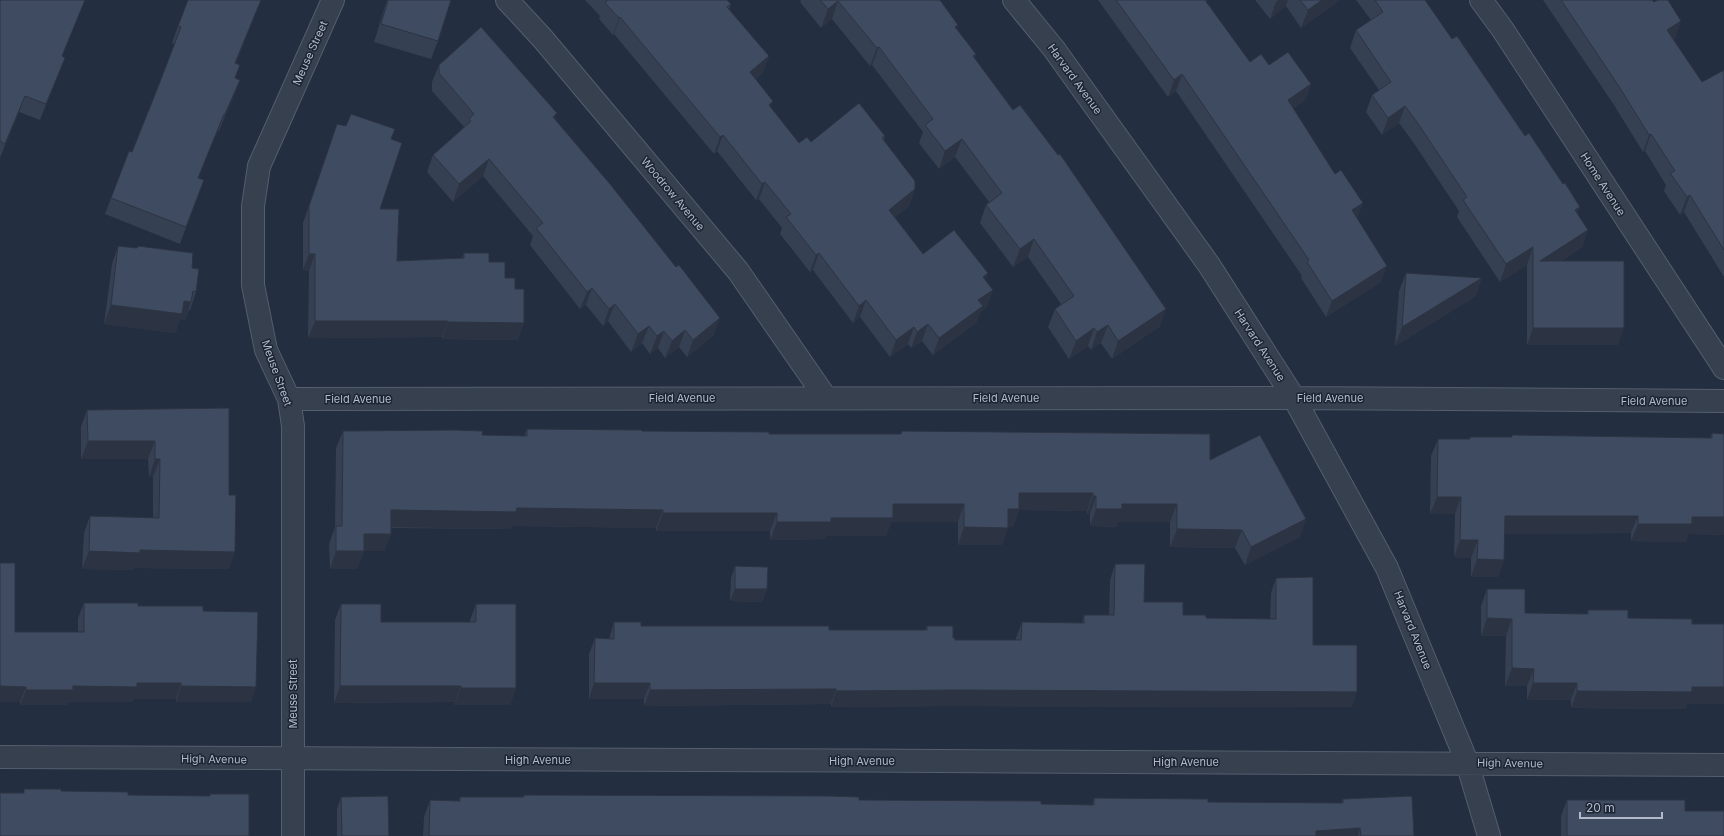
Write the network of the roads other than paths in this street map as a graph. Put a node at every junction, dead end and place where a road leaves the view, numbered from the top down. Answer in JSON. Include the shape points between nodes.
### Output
{"nodes":[{"id":1,"x":333,"y":0,"type":"edge"},
{"id":2,"x":507,"y":0,"type":"edge"},
{"id":3,"x":1014,"y":0,"type":"edge"},
{"id":4,"x":1481,"y":0,"type":"edge"},
{"id":5,"x":1724,"y":368,"type":"edge"},
{"id":6,"x":826,"y":398,"type":"junction"},
{"id":7,"x":1294,"y":398,"type":"junction"},
{"id":8,"x":289,"y":399,"type":"junction"},
{"id":9,"x":1724,"y":401,"type":"edge"},
{"id":10,"x":0,"y":757,"type":"edge"},
{"id":11,"x":294,"y":760,"type":"junction"},
{"id":12,"x":1466,"y":762,"type":"junction"},
{"id":13,"x":1724,"y":765,"type":"edge"},
{"id":14,"x":293,"y":836,"type":"edge"},
{"id":15,"x":1489,"y":836,"type":"edge"}],
"edges":[{"from":1,"to":8,"type":"street","name":"Meuse Street","via":[[259,166],[253,206],[253,285],[266,350]]},
{"from":2,"to":6,"type":"street","name":"Woodrow Avenue","via":[[738,271]]},
{"from":3,"to":7,"type":"street","name":"Harvard Avenue","via":[[1054,50],[1209,265]]},
{"from":4,"to":5,"type":"street","name":"Home Avenue"},
{"from":6,"to":7,"type":"street","name":"Field Avenue"},
{"from":6,"to":8,"type":"street","name":"Field Avenue"},
{"from":7,"to":9,"type":"street","name":"Field Avenue"},
{"from":7,"to":12,"type":"street","name":"Harvard Avenue","via":[[1387,568]]},
{"from":8,"to":11,"type":"street","name":"Meuse Street","via":[[293,426]]},
{"from":10,"to":11,"type":"street","name":"High Avenue"},
{"from":11,"to":12,"type":"street","name":"High Avenue"},
{"from":11,"to":14,"type":"street","name":"Meuse Street"},
{"from":12,"to":13,"type":"street","name":"High Avenue"},
{"from":12,"to":15,"type":"street","name":"Harvard Avenue"}]}
